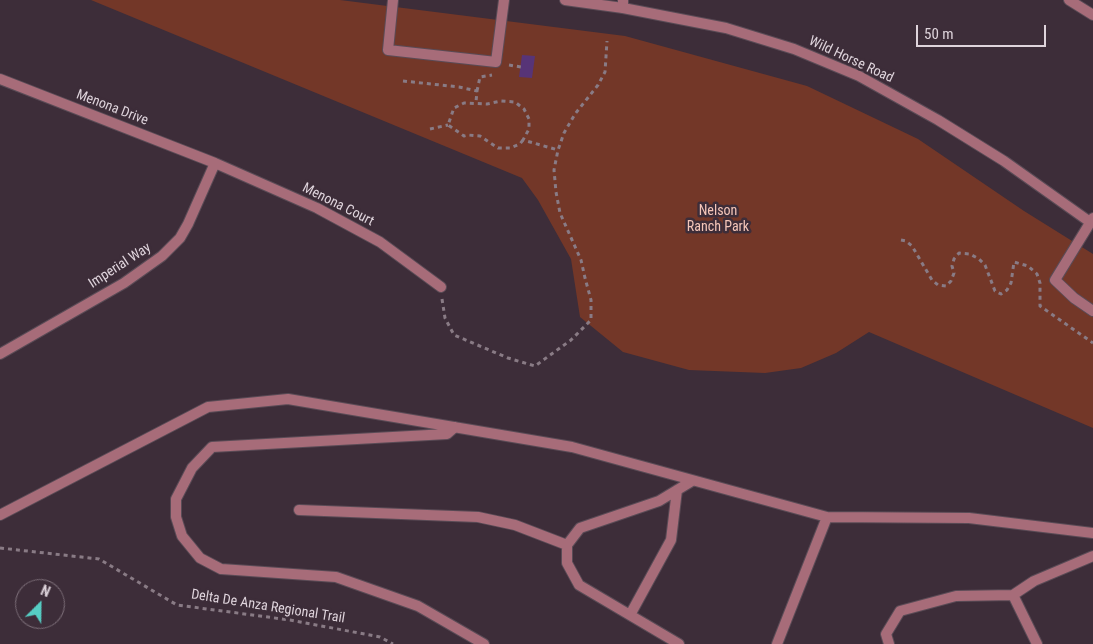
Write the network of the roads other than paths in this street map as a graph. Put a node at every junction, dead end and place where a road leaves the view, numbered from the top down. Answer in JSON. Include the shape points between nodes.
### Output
{"nodes":[{"id":1,"x":393,"y":0,"type":"edge"},
{"id":2,"x":504,"y":0,"type":"edge"},
{"id":3,"x":565,"y":0,"type":"edge"},
{"id":4,"x":1069,"y":0,"type":"edge"},
{"id":5,"x":623,"y":4,"type":"edge"},
{"id":6,"x":1093,"y":15,"type":"edge"},
{"id":7,"x":0,"y":79,"type":"edge"},
{"id":8,"x":215,"y":163,"type":"junction"},
{"id":9,"x":1092,"y":221,"type":"edge"},
{"id":10,"x":441,"y":287,"type":"road end"},
{"id":11,"x":1093,"y":311,"type":"edge"},
{"id":12,"x":0,"y":354,"type":"edge"},
{"id":13,"x":455,"y":427,"type":"junction"},
{"id":14,"x":692,"y":480,"type":"junction"},
{"id":15,"x":677,"y":490,"type":"junction"},
{"id":16,"x":299,"y":510,"type":"dead end"},
{"id":17,"x":0,"y":515,"type":"edge"},
{"id":18,"x":826,"y":518,"type":"junction"},
{"id":19,"x":1093,"y":534,"type":"edge"},
{"id":20,"x":567,"y":545,"type":"junction"},
{"id":21,"x":1093,"y":556,"type":"edge"},
{"id":22,"x":1014,"y":595,"type":"junction"},
{"id":23,"x":630,"y":615,"type":"junction"},
{"id":24,"x":484,"y":644,"type":"edge"},
{"id":25,"x":679,"y":644,"type":"edge"},
{"id":26,"x":776,"y":644,"type":"edge"},
{"id":27,"x":889,"y":644,"type":"edge"},
{"id":28,"x":1037,"y":644,"type":"edge"}],
"edges":[{"from":1,"to":2,"type":"street","via":[[388,50],[496,62]]},
{"from":3,"to":5,"type":"street","name":"Wild Horse Road"},
{"from":4,"to":6,"type":"street"},
{"from":5,"to":9,"type":"street","name":"Wild Horse Road","via":[[726,28],[794,49],[859,76],[1004,161]]},
{"from":7,"to":8,"type":"street","name":"Menona Drive"},
{"from":8,"to":10,"type":"street","name":"Menona Court","via":[[317,208],[380,242]]},
{"from":8,"to":12,"type":"street","name":"Imperial Way","via":[[180,238],[162,256],[124,283]]},
{"from":9,"to":11,"type":"street","via":[[1055,280]]},
{"from":13,"to":14,"type":"street","via":[[572,447]]},
{"from":13,"to":17,"type":"street","via":[[288,399],[208,407]]},
{"from":13,"to":24,"type":"street","via":[[447,434],[212,447],[192,468],[176,499],[176,517],[182,536],[200,558],[221,570],[336,577],[418,606]]},
{"from":14,"to":15,"type":"street"},
{"from":14,"to":18,"type":"street"},
{"from":15,"to":20,"type":"street","via":[[659,501],[580,528]]},
{"from":15,"to":23,"type":"street","via":[[671,540]]},
{"from":16,"to":20,"type":"street","via":[[478,517],[515,525]]},
{"from":18,"to":19,"type":"street","via":[[969,518]]},
{"from":18,"to":26,"type":"street"},
{"from":20,"to":23,"type":"street","via":[[567,563],[579,584]]},
{"from":21,"to":22,"type":"street","via":[[1034,581]]},
{"from":22,"to":27,"type":"street","via":[[956,596],[900,611],[886,634]]},
{"from":22,"to":28,"type":"street"},
{"from":23,"to":25,"type":"street"}]}
